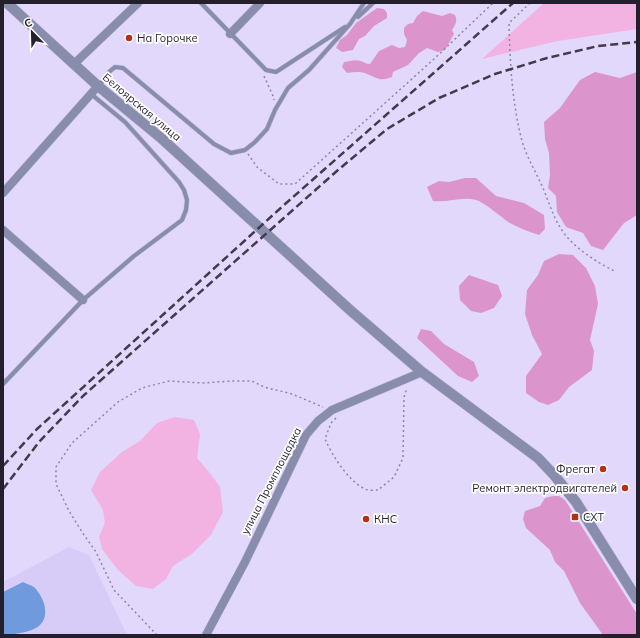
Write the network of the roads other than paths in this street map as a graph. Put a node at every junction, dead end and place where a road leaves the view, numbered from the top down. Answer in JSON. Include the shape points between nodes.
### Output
{"nodes":[{"id":1,"x":7,"y":3,"type":"edge"},
{"id":2,"x":138,"y":3,"type":"edge"},
{"id":3,"x":201,"y":3,"type":"edge"},
{"id":4,"x":260,"y":3,"type":"edge"},
{"id":5,"x":364,"y":3,"type":"edge"},
{"id":6,"x":373,"y":3,"type":"edge"},
{"id":7,"x":350,"y":24,"type":"junction"},
{"id":8,"x":230,"y":34,"type":"junction"},
{"id":9,"x":74,"y":64,"type":"junction"},
{"id":10,"x":98,"y":86,"type":"junction"},
{"id":11,"x":91,"y":94,"type":"junction"},
{"id":12,"x":3,"y":193,"type":"edge"},
{"id":13,"x":3,"y":230,"type":"edge"},
{"id":14,"x":83,"y":300,"type":"junction"},
{"id":15,"x":422,"y":372,"type":"junction"},
{"id":16,"x":3,"y":384,"type":"edge"},
{"id":17,"x":637,"y":599,"type":"edge"},
{"id":18,"x":206,"y":635,"type":"edge"}],
"edges":[{"from":1,"to":9,"type":"street","name":"Белоярская улица"},
{"from":2,"to":9,"type":"street"},
{"from":3,"to":8,"type":"lane"},
{"from":4,"to":8,"type":"street"},
{"from":5,"to":7,"type":"lane"},
{"from":6,"to":7,"type":"lane"},
{"from":7,"to":8,"type":"lane","via":[[276,72],[266,70]]},
{"from":7,"to":10,"type":"lane","via":[[309,70],[288,88],[267,129],[245,150],[231,153],[214,144],[123,68],[115,67]]},
{"from":9,"to":10,"type":"street","name":"Белоярская улица"},
{"from":10,"to":11,"type":"street"},
{"from":10,"to":15,"type":"street","name":"Белоярская улица","via":[[161,138]]},
{"from":11,"to":12,"type":"street"},
{"from":11,"to":14,"type":"lane","via":[[126,122],[179,182],[187,200],[182,220],[134,256]]},
{"from":13,"to":14,"type":"street"},
{"from":14,"to":16,"type":"lane"},
{"from":15,"to":17,"type":"street","via":[[547,466],[576,502]]},
{"from":15,"to":18,"type":"street","name":"улица Промплощадка","via":[[332,410],[306,435],[245,562]]}]}
